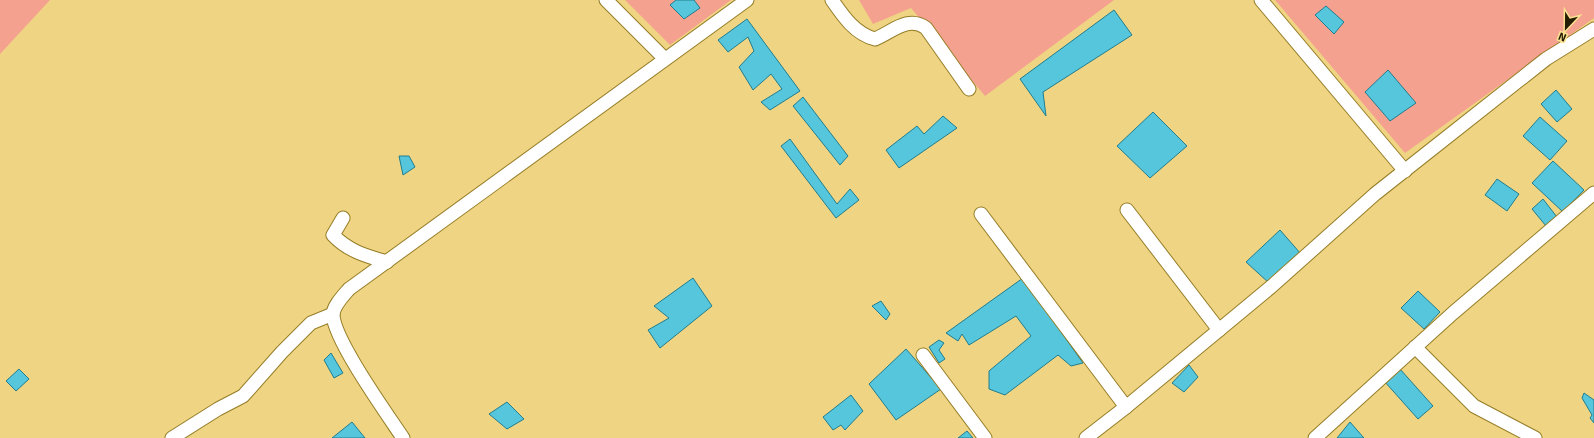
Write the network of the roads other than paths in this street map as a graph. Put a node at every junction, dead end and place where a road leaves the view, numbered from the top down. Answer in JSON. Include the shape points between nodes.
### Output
{"nodes":[{"id":1,"x":606,"y":0,"type":"edge"},
{"id":2,"x":747,"y":0,"type":"edge"},
{"id":3,"x":832,"y":0,"type":"edge"},
{"id":4,"x":1261,"y":0,"type":"edge"},
{"id":5,"x":1594,"y":29,"type":"edge"},
{"id":6,"x":665,"y":58,"type":"junction"},
{"id":7,"x":969,"y":89,"type":"dead end"},
{"id":8,"x":1405,"y":171,"type":"junction"},
{"id":9,"x":1594,"y":193,"type":"edge"},
{"id":10,"x":1127,"y":210,"type":"dead end"},
{"id":11,"x":981,"y":214,"type":"dead end"},
{"id":12,"x":343,"y":218,"type":"dead end"},
{"id":13,"x":386,"y":262,"type":"junction"},
{"id":14,"x":333,"y":314,"type":"junction"},
{"id":15,"x":1220,"y":330,"type":"junction"},
{"id":16,"x":1415,"y":347,"type":"junction"},
{"id":17,"x":923,"y":355,"type":"dead end"},
{"id":18,"x":1126,"y":407,"type":"junction"},
{"id":19,"x":172,"y":438,"type":"edge"},
{"id":20,"x":403,"y":438,"type":"edge"},
{"id":21,"x":985,"y":438,"type":"edge"},
{"id":22,"x":1086,"y":438,"type":"edge"},
{"id":23,"x":1315,"y":438,"type":"edge"},
{"id":24,"x":1535,"y":438,"type":"edge"}],
"edges":[{"from":1,"to":6,"type":"street"},
{"from":2,"to":6,"type":"street"},
{"from":3,"to":7,"type":"street","via":[[856,29],[867,37],[875,39],[902,24],[921,24]]},
{"from":4,"to":8,"type":"street"},
{"from":5,"to":8,"type":"street","via":[[1546,59]]},
{"from":6,"to":13,"type":"street"},
{"from":8,"to":15,"type":"street"},
{"from":9,"to":16,"type":"street"},
{"from":10,"to":15,"type":"street"},
{"from":11,"to":18,"type":"street"},
{"from":12,"to":13,"type":"street","via":[[333,235],[341,244],[355,252]]},
{"from":13,"to":14,"type":"street","via":[[349,289]]},
{"from":14,"to":19,"type":"street","via":[[312,323],[243,396]]},
{"from":14,"to":20,"type":"street","via":[[336,329],[362,376]]},
{"from":15,"to":18,"type":"street"},
{"from":16,"to":23,"type":"street"},
{"from":16,"to":24,"type":"street","via":[[1474,406]]},
{"from":17,"to":21,"type":"street"},
{"from":18,"to":22,"type":"street"}]}
